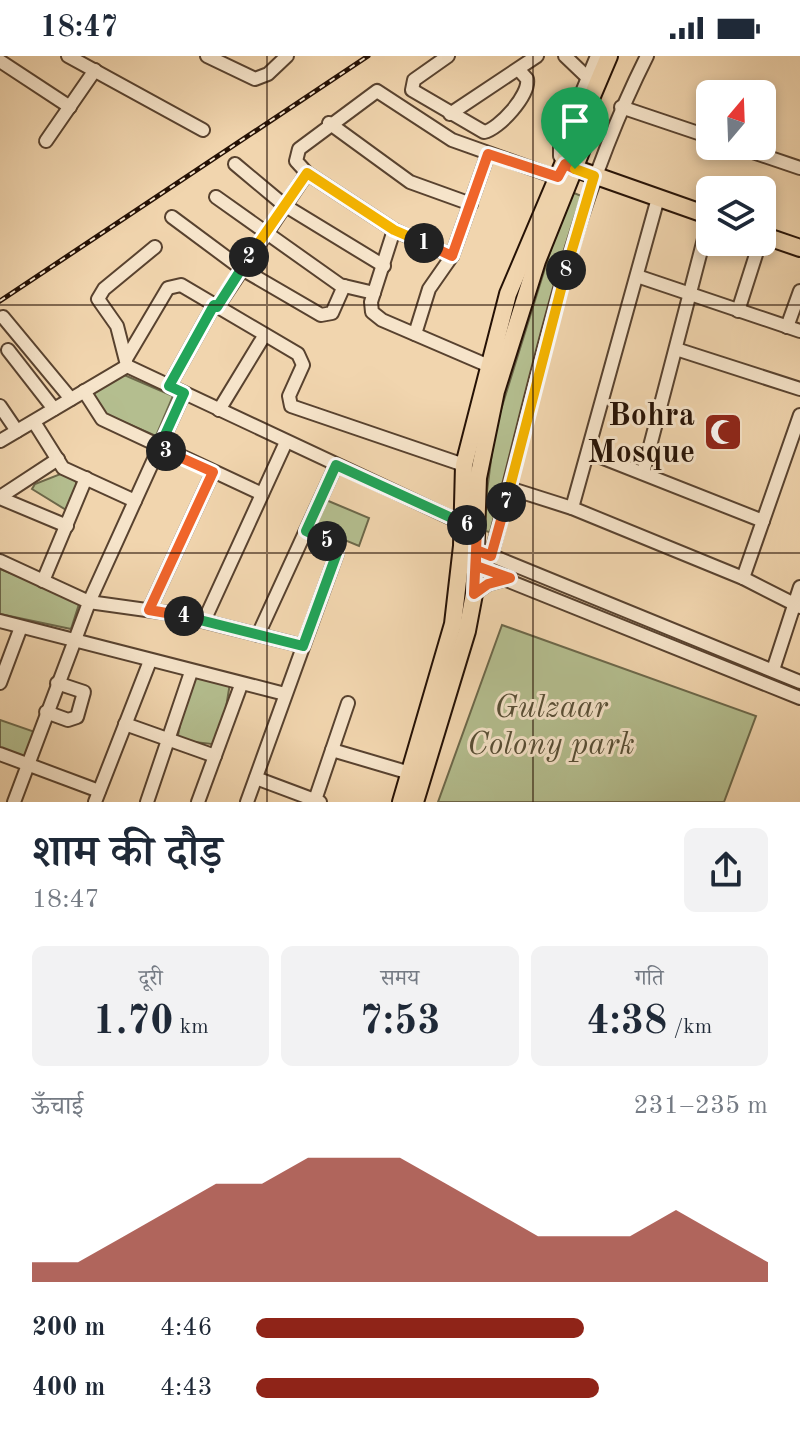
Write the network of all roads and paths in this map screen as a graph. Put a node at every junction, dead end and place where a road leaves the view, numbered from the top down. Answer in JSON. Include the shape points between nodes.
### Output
{"nodes":[{"id":1,"x":68,"y":56,"type":"edge"},
{"id":2,"x":207,"y":56,"type":"edge"},
{"id":3,"x":287,"y":56,"type":"edge"},
{"id":4,"x":448,"y":56,"type":"edge"},
{"id":5,"x":537,"y":56,"type":"edge"},
{"id":6,"x":565,"y":56,"type":"edge"},
{"id":7,"x":597,"y":56,"type":"edge"},
{"id":8,"x":609,"y":56,"type":"edge"},
{"id":9,"x":621,"y":56,"type":"edge"},
{"id":10,"x":647,"y":56,"type":"edge"},
{"id":11,"x":0,"y":61,"type":"edge"},
{"id":12,"x":95,"y":70,"type":"junction"},
{"id":13,"x":519,"y":70,"type":"junction"},
{"id":14,"x":588,"y":78,"type":"junction"},
{"id":15,"x":70,"y":107,"type":"junction"},
{"id":16,"x":621,"y":107,"type":"junction"},
{"id":17,"x":450,"y":114,"type":"junction"},
{"id":18,"x":329,"y":123,"type":"junction"},
{"id":19,"x":203,"y":130,"type":"dead end"},
{"id":20,"x":696,"y":132,"type":"edge"},
{"id":21,"x":580,"y":138,"type":"junction"},
{"id":22,"x":46,"y":141,"type":"dead end"},
{"id":23,"x":488,"y":154,"type":"junction"},
{"id":24,"x":776,"y":160,"type":"edge"},
{"id":25,"x":235,"y":164,"type":"dead end"},
{"id":26,"x":800,"y":168,"type":"edge"},
{"id":27,"x":307,"y":173,"type":"junction"},
{"id":28,"x":567,"y":173,"type":"junction"},
{"id":29,"x":594,"y":176,"type":"junction"},
{"id":30,"x":216,"y":197,"type":"dead end"},
{"id":31,"x":658,"y":198,"type":"junction"},
{"id":32,"x":471,"y":204,"type":"junction"},
{"id":33,"x":284,"y":205,"type":"junction"},
{"id":34,"x":696,"y":211,"type":"edge"},
{"id":35,"x":172,"y":217,"type":"dead end"},
{"id":36,"x":394,"y":230,"type":"junction"},
{"id":37,"x":264,"y":234,"type":"junction"},
{"id":38,"x":776,"y":241,"type":"edge"},
{"id":39,"x":155,"y":247,"type":"dead end"},
{"id":40,"x":800,"y":248,"type":"edge"},
{"id":41,"x":452,"y":256,"type":"junction"},
{"id":42,"x":700,"y":256,"type":"edge"},
{"id":43,"x":756,"y":256,"type":"edge"},
{"id":44,"x":384,"y":266,"type":"junction"},
{"id":45,"x":242,"y":269,"type":"junction"},
{"id":46,"x":637,"y":276,"type":"junction"},
{"id":47,"x":344,"y":286,"type":"junction"},
{"id":48,"x":800,"y":291,"type":"edge"},
{"id":49,"x":374,"y":293,"type":"junction"},
{"id":50,"x":690,"y":294,"type":"junction"},
{"id":51,"x":216,"y":306,"type":"junction"},
{"id":52,"x":738,"y":311,"type":"junction"},
{"id":53,"x":3,"y":317,"type":"dead end"},
{"id":54,"x":794,"y":329,"type":"edge"},
{"id":55,"x":415,"y":334,"type":"junction"},
{"id":56,"x":264,"y":336,"type":"junction"},
{"id":57,"x":676,"y":349,"type":"junction"},
{"id":58,"x":8,"y":350,"type":"dead end"},
{"id":59,"x":126,"y":362,"type":"junction"},
{"id":60,"x":489,"y":366,"type":"junction"},
{"id":61,"x":169,"y":386,"type":"junction"},
{"id":62,"x":800,"y":389,"type":"edge"},
{"id":63,"x":84,"y":391,"type":"junction"},
{"id":64,"x":184,"y":393,"type":"junction"},
{"id":65,"x":71,"y":399,"type":"junction"},
{"id":66,"x":0,"y":406,"type":"edge"},
{"id":67,"x":54,"y":409,"type":"junction"},
{"id":68,"x":219,"y":410,"type":"junction"},
{"id":69,"x":800,"y":415,"type":"edge"},
{"id":70,"x":34,"y":422,"type":"junction"},
{"id":71,"x":17,"y":431,"type":"junction"},
{"id":72,"x":0,"y":441,"type":"edge"},
{"id":73,"x":286,"y":442,"type":"junction"},
{"id":74,"x":159,"y":448,"type":"junction"},
{"id":75,"x":588,"y":452,"type":"junction"},
{"id":76,"x":58,"y":459,"type":"junction"},
{"id":77,"x":336,"y":465,"type":"junction"},
{"id":78,"x":464,"y":465,"type":"junction"},
{"id":79,"x":213,"y":472,"type":"junction"},
{"id":80,"x":643,"y":473,"type":"junction"},
{"id":81,"x":86,"y":478,"type":"junction"},
{"id":82,"x":509,"y":488,"type":"junction"},
{"id":83,"x":262,"y":494,"type":"junction"},
{"id":84,"x":0,"y":498,"type":"edge"},
{"id":85,"x":135,"y":501,"type":"junction"},
{"id":86,"x":572,"y":508,"type":"junction"},
{"id":87,"x":763,"y":521,"type":"junction"},
{"id":88,"x":67,"y":526,"type":"junction"},
{"id":89,"x":469,"y":526,"type":"junction"},
{"id":90,"x":306,"y":531,"type":"junction"},
{"id":91,"x":473,"y":556,"type":"junction"},
{"id":92,"x":0,"y":561,"type":"edge"},
{"id":93,"x":510,"y":578,"type":"junction"},
{"id":94,"x":743,"y":578,"type":"junction"},
{"id":95,"x":43,"y":581,"type":"junction"},
{"id":96,"x":800,"y":587,"type":"edge"},
{"id":97,"x":474,"y":594,"type":"junction"},
{"id":98,"x":89,"y":602,"type":"junction"},
{"id":99,"x":798,"y":606,"type":"edge"},
{"id":100,"x":149,"y":610,"type":"junction"},
{"id":101,"x":0,"y":621,"type":"edge"},
{"id":102,"x":204,"y":621,"type":"junction"},
{"id":103,"x":21,"y":627,"type":"junction"},
{"id":104,"x":258,"y":635,"type":"junction"},
{"id":105,"x":74,"y":641,"type":"junction"},
{"id":106,"x":303,"y":646,"type":"junction"},
{"id":107,"x":150,"y":661,"type":"junction"},
{"id":108,"x":773,"y":670,"type":"junction"},
{"id":109,"x":191,"y":672,"type":"junction"},
{"id":110,"x":800,"y":682,"type":"edge"},
{"id":111,"x":0,"y":683,"type":"edge"},
{"id":112,"x":57,"y":683,"type":"junction"},
{"id":113,"x":241,"y":685,"type":"junction"},
{"id":114,"x":285,"y":694,"type":"junction"},
{"id":115,"x":800,"y":698,"type":"edge"},
{"id":116,"x":348,"y":703,"type":"dead end"},
{"id":117,"x":46,"y":712,"type":"junction"},
{"id":118,"x":125,"y":724,"type":"junction"},
{"id":119,"x":169,"y":740,"type":"junction"},
{"id":120,"x":332,"y":750,"type":"junction"},
{"id":121,"x":0,"y":754,"type":"edge"},
{"id":122,"x":215,"y":756,"type":"junction"},
{"id":123,"x":26,"y":764,"type":"junction"},
{"id":124,"x":410,"y":773,"type":"junction"},
{"id":125,"x":256,"y":778,"type":"junction"},
{"id":126,"x":97,"y":796,"type":"edge"},
{"id":127,"x":318,"y":801,"type":"edge"},
{"id":128,"x":14,"y":802,"type":"edge"},
{"id":129,"x":147,"y":802,"type":"edge"},
{"id":130,"x":198,"y":802,"type":"edge"},
{"id":131,"x":247,"y":802,"type":"edge"},
{"id":132,"x":401,"y":802,"type":"edge"},
{"id":133,"x":415,"y":802,"type":"edge"}],
"edges":[{"from":1,"to":12,"type":"street"},
{"from":2,"to":3,"type":"street","via":[[255,79]]},
{"from":4,"to":17,"type":"street","via":[[410,87]]},
{"from":5,"to":13,"type":"street"},
{"from":6,"to":14,"type":"street"},
{"from":7,"to":14,"type":"street"},
{"from":8,"to":21,"type":"main road"},
{"from":9,"to":21,"type":"main road"},
{"from":10,"to":16,"type":"street"},
{"from":11,"to":15,"type":"street"},
{"from":12,"to":15,"type":"street"},
{"from":12,"to":19,"type":"street"},
{"from":13,"to":17,"type":"street"},
{"from":13,"to":17,"type":"street","via":[[527,79],[526,92],[489,132]]},
{"from":14,"to":28,"type":"street","via":[[560,145]]},
{"from":15,"to":22,"type":"street"},
{"from":16,"to":20,"type":"street"},
{"from":16,"to":29,"type":"street"},
{"from":18,"to":23,"type":"street","via":[[377,91],[441,135]]},
{"from":18,"to":27,"type":"street","via":[[295,155]]},
{"from":18,"to":32,"type":"street","via":[[410,182]]},
{"from":21,"to":28,"type":"main road"},
{"from":23,"to":28,"type":"street"},
{"from":23,"to":32,"type":"street"},
{"from":24,"to":26,"type":"street"},
{"from":25,"to":33,"type":"street"},
{"from":27,"to":33,"type":"street"},
{"from":27,"to":36,"type":"street"},
{"from":28,"to":29,"type":"main road"},
{"from":28,"to":60,"type":"main road","via":[[508,294]]},
{"from":28,"to":89,"type":"main road","via":[[496,391]]},
{"from":29,"to":31,"type":"main road"},
{"from":29,"to":82,"type":"street","via":[[556,300]]},
{"from":30,"to":37,"type":"street"},
{"from":31,"to":34,"type":"main road"},
{"from":31,"to":46,"type":"street"},
{"from":32,"to":41,"type":"street"},
{"from":33,"to":37,"type":"street"},
{"from":33,"to":44,"type":"street"},
{"from":35,"to":45,"type":"street"},
{"from":36,"to":41,"type":"street"},
{"from":36,"to":44,"type":"street"},
{"from":37,"to":45,"type":"street"},
{"from":37,"to":47,"type":"street"},
{"from":38,"to":40,"type":"main road"},
{"from":39,"to":59,"type":"street","via":[[98,299],[114,320]]},
{"from":41,"to":55,"type":"street","via":[[429,289]]},
{"from":42,"to":50,"type":"street"},
{"from":43,"to":52,"type":"street"},
{"from":44,"to":49,"type":"street"},
{"from":45,"to":47,"type":"street","via":[[324,316],[332,313]]},
{"from":45,"to":51,"type":"street"},
{"from":46,"to":50,"type":"street"},
{"from":46,"to":75,"type":"street"},
{"from":47,"to":49,"type":"street"},
{"from":48,"to":54,"type":"street"},
{"from":49,"to":55,"type":"street","via":[[372,312]]},
{"from":50,"to":52,"type":"street"},
{"from":50,"to":57,"type":"street"},
{"from":51,"to":56,"type":"street"},
{"from":51,"to":59,"type":"street","via":[[172,285]]},
{"from":51,"to":61,"type":"street"},
{"from":52,"to":54,"type":"street"},
{"from":53,"to":65,"type":"street"},
{"from":55,"to":60,"type":"street"},
{"from":56,"to":68,"type":"street"},
{"from":56,"to":78,"type":"street","via":[[302,359],[289,396],[291,406]]},
{"from":57,"to":62,"type":"street"},
{"from":57,"to":80,"type":"street"},
{"from":58,"to":67,"type":"street"},
{"from":59,"to":61,"type":"street"},
{"from":59,"to":63,"type":"street"},
{"from":60,"to":78,"type":"main road"},
{"from":61,"to":64,"type":"street"},
{"from":63,"to":65,"type":"street"},
{"from":63,"to":74,"type":"street","via":[[102,419]]},
{"from":64,"to":68,"type":"street"},
{"from":64,"to":74,"type":"street"},
{"from":65,"to":67,"type":"street"},
{"from":66,"to":71,"type":"street"},
{"from":67,"to":70,"type":"street"},
{"from":68,"to":73,"type":"street"},
{"from":69,"to":87,"type":"street"},
{"from":70,"to":71,"type":"street"},
{"from":70,"to":76,"type":"street"},
{"from":71,"to":72,"type":"street"},
{"from":73,"to":77,"type":"street"},
{"from":73,"to":83,"type":"street"},
{"from":74,"to":79,"type":"street"},
{"from":74,"to":85,"type":"street"},
{"from":75,"to":80,"type":"street"},
{"from":75,"to":86,"type":"street"},
{"from":76,"to":81,"type":"street","via":[[63,468]]},
{"from":76,"to":84,"type":"street"},
{"from":77,"to":89,"type":"street"},
{"from":77,"to":90,"type":"street"},
{"from":78,"to":89,"type":"main road"},
{"from":79,"to":83,"type":"street"},
{"from":79,"to":100,"type":"street"},
{"from":80,"to":87,"type":"street"},
{"from":81,"to":85,"type":"street"},
{"from":81,"to":88,"type":"street"},
{"from":82,"to":86,"type":"street"},
{"from":82,"to":91,"type":"street"},
{"from":83,"to":102,"type":"street"},
{"from":84,"to":88,"type":"street"},
{"from":85,"to":98,"type":"street"},
{"from":86,"to":94,"type":"street"},
{"from":87,"to":94,"type":"street"},
{"from":88,"to":95,"type":"street"},
{"from":89,"to":91,"type":"main road"},
{"from":90,"to":104,"type":"street"},
{"from":90,"to":106,"type":"street","via":[[338,548]]},
{"from":91,"to":93,"type":"street"},
{"from":91,"to":97,"type":"main road"},
{"from":91,"to":108,"type":"street"},
{"from":91,"to":124,"type":"main road"},
{"from":92,"to":95,"type":"street"},
{"from":93,"to":97,"type":"street"},
{"from":93,"to":115,"type":"street"},
{"from":94,"to":99,"type":"street"},
{"from":95,"to":98,"type":"street"},
{"from":96,"to":99,"type":"street"},
{"from":97,"to":133,"type":"main road"},
{"from":98,"to":100,"type":"street"},
{"from":98,"to":105,"type":"street"},
{"from":99,"to":108,"type":"street"},
{"from":100,"to":102,"type":"street"},
{"from":101,"to":103,"type":"street"},
{"from":102,"to":104,"type":"street"},
{"from":103,"to":105,"type":"street"},
{"from":103,"to":111,"type":"street"},
{"from":104,"to":106,"type":"street"},
{"from":105,"to":107,"type":"street"},
{"from":105,"to":112,"type":"street"},
{"from":106,"to":114,"type":"street"},
{"from":107,"to":109,"type":"street"},
{"from":107,"to":118,"type":"street"},
{"from":108,"to":110,"type":"street"},
{"from":109,"to":113,"type":"street"},
{"from":109,"to":119,"type":"street"},
{"from":112,"to":117,"type":"street"},
{"from":112,"to":117,"type":"street","via":[[84,692],[77,717],[68,720]]},
{"from":113,"to":114,"type":"street"},
{"from":113,"to":122,"type":"street"},
{"from":114,"to":125,"type":"street"},
{"from":116,"to":120,"type":"street"},
{"from":117,"to":123,"type":"street"},
{"from":118,"to":119,"type":"street"},
{"from":118,"to":126,"type":"street"},
{"from":119,"to":122,"type":"street"},
{"from":119,"to":129,"type":"street"},
{"from":120,"to":124,"type":"street"},
{"from":120,"to":127,"type":"street"},
{"from":121,"to":123,"type":"street"},
{"from":122,"to":130,"type":"street"},
{"from":123,"to":126,"type":"street"},
{"from":123,"to":128,"type":"street"},
{"from":124,"to":132,"type":"main road"},
{"from":125,"to":127,"type":"street"},
{"from":125,"to":131,"type":"street"}]}
